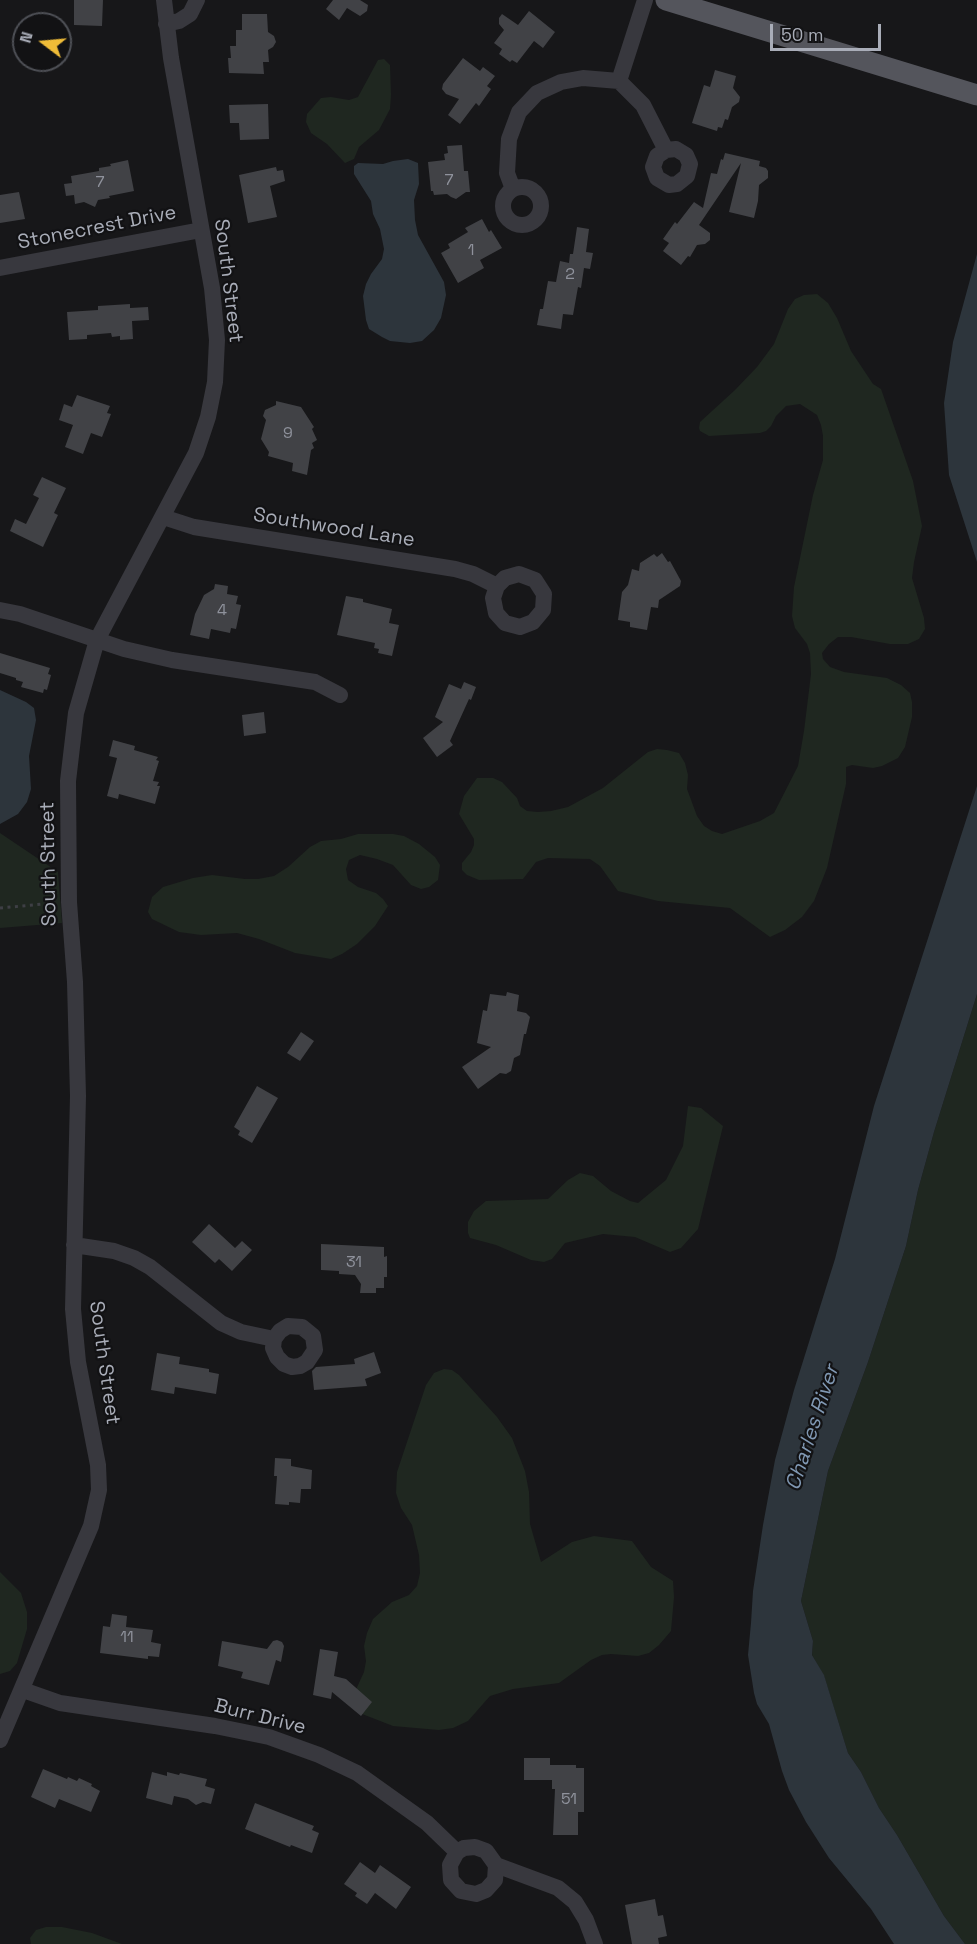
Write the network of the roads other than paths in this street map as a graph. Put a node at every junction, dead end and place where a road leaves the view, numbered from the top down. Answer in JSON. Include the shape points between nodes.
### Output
{"nodes":[{"id":1,"x":164,"y":0,"type":"edge"},
{"id":2,"x":197,"y":0,"type":"edge"},
{"id":3,"x":645,"y":0,"type":"edge"},
{"id":4,"x":666,"y":0,"type":"edge"},
{"id":5,"x":166,"y":24,"type":"junction"},
{"id":6,"x":619,"y":81,"type":"junction"},
{"id":7,"x":977,"y":95,"type":"edge"},
{"id":8,"x":666,"y":150,"type":"dead end"},
{"id":9,"x":513,"y":189,"type":"dead end"},
{"id":10,"x":201,"y":230,"type":"junction"},
{"id":11,"x":0,"y":268,"type":"edge"},
{"id":12,"x":163,"y":517,"type":"junction"},
{"id":13,"x":497,"y":586,"type":"dead end"},
{"id":14,"x":0,"y":610,"type":"edge"},
{"id":15,"x":97,"y":640,"type":"junction"},
{"id":16,"x":340,"y":695,"type":"dead end"},
{"id":17,"x":74,"y":1245,"type":"junction"},
{"id":18,"x":274,"y":1339,"type":"dead end"},
{"id":19,"x":23,"y":1690,"type":"junction"},
{"id":20,"x":0,"y":1740,"type":"edge"},
{"id":21,"x":457,"y":1852,"type":"junction"},
{"id":22,"x":496,"y":1865,"type":"junction"},
{"id":23,"x":595,"y":1944,"type":"edge"}],
"edges":[{"from":1,"to":5,"type":"street","name":"South Street"},
{"from":2,"to":5,"type":"street","via":[[190,14]]},
{"from":3,"to":6,"type":"street"},
{"from":4,"to":7,"type":"main road"},
{"from":5,"to":10,"type":"street","name":"South Street"},
{"from":6,"to":8,"type":"street","via":[[644,105]]},
{"from":6,"to":9,"type":"street","via":[[584,78],[561,82],[537,93],[519,112],[509,139],[507,173]]},
{"from":10,"to":11,"type":"street","name":"Stonecrest Drive"},
{"from":10,"to":12,"type":"street","name":"South Street","via":[[216,316],[215,382],[201,439]]},
{"from":12,"to":13,"type":"street","name":"Southwood Lane","via":[[194,527],[455,569]]},
{"from":12,"to":15,"type":"street","name":"South Street"},
{"from":14,"to":15,"type":"street"},
{"from":15,"to":16,"type":"street","via":[[172,660],[315,682]]},
{"from":15,"to":17,"type":"street","name":"South Street","via":[[76,713],[68,781],[69,902],[78,1077]]},
{"from":17,"to":18,"type":"street","via":[[135,1258],[221,1323]]},
{"from":17,"to":19,"type":"street","name":"South Street","via":[[78,1362],[98,1465],[99,1490],[91,1527]]},
{"from":19,"to":20,"type":"street","name":"South Street"},
{"from":19,"to":21,"type":"street","name":"Burr Drive","via":[[60,1703],[273,1738],[319,1755],[357,1773],[396,1799]]},
{"from":21,"to":22,"type":"street","via":[[475,1847],[486,1851]]},
{"from":21,"to":22,"type":"street","via":[[450,1872],[451,1880],[461,1891],[476,1894],[486,1890],[495,1880]]},
{"from":22,"to":23,"type":"street","via":[[558,1888],[575,1902]]}]}
